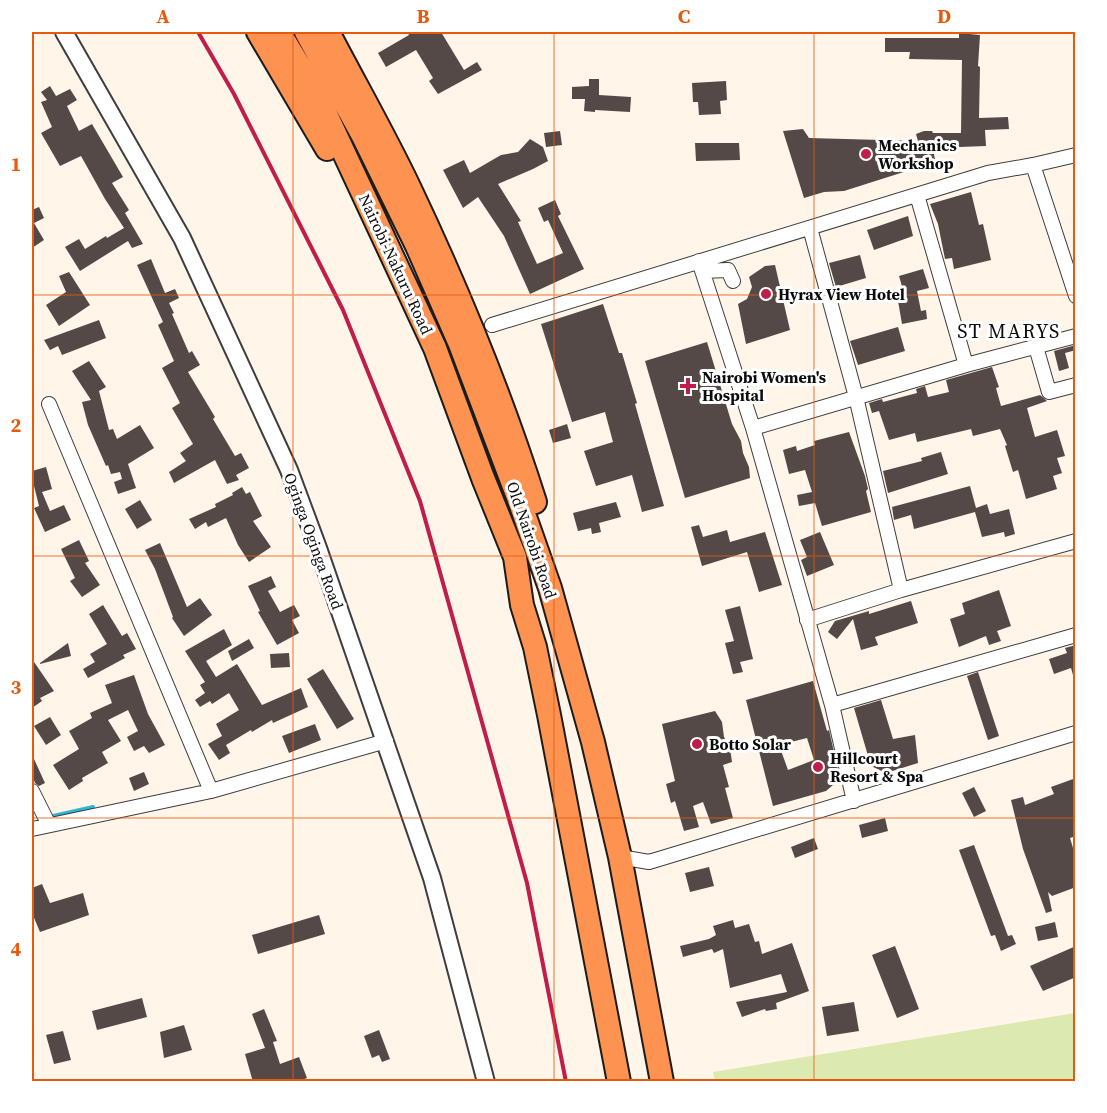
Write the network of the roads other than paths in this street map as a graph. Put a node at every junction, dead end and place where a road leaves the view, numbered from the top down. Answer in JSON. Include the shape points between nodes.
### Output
{"nodes":[{"id":1,"x":64,"y":32,"type":"edge"},
{"id":2,"x":258,"y":32,"type":"edge"},
{"id":3,"x":279,"y":32,"type":"edge"},
{"id":4,"x":306,"y":32,"type":"edge"},
{"id":5,"x":328,"y":32,"type":"edge"},
{"id":6,"x":1076,"y":155,"type":"edge"},
{"id":7,"x":1033,"y":165,"type":"junction"},
{"id":8,"x":917,"y":195,"type":"junction"},
{"id":9,"x":810,"y":228,"type":"junction"},
{"id":10,"x":701,"y":266,"type":"junction"},
{"id":11,"x":733,"y":281,"type":"dead end"},
{"id":12,"x":1076,"y":296,"type":"edge"},
{"id":13,"x":492,"y":325,"type":"dead end"},
{"id":14,"x":1076,"y":336,"type":"edge"},
{"id":15,"x":1036,"y":348,"type":"junction"},
{"id":16,"x":966,"y":364,"type":"junction"},
{"id":17,"x":1076,"y":385,"type":"edge"},
{"id":18,"x":856,"y":397,"type":"junction"},
{"id":19,"x":49,"y":404,"type":"dead end"},
{"id":20,"x":753,"y":428,"type":"junction"},
{"id":21,"x":495,"y":505,"type":"joint"},
{"id":22,"x":1076,"y":541,"type":"edge"},
{"id":23,"x":550,"y":588,"type":"junction"},
{"id":24,"x":901,"y":590,"type":"junction"},
{"id":25,"x":522,"y":605,"type":"junction"},
{"id":26,"x":807,"y":620,"type":"junction"},
{"id":27,"x":1076,"y":635,"type":"edge"},
{"id":28,"x":832,"y":705,"type":"junction"},
{"id":29,"x":1076,"y":733,"type":"edge"},
{"id":30,"x":386,"y":741,"type":"junction"},
{"id":31,"x":32,"y":791,"type":"edge"},
{"id":32,"x":211,"y":792,"type":"junction"},
{"id":33,"x":854,"y":801,"type":"junction"},
{"id":34,"x":50,"y":825,"type":"junction"},
{"id":35,"x":32,"y":829,"type":"edge"},
{"id":36,"x":620,"y":857,"type":"junction"},
{"id":37,"x":486,"y":1082,"type":"edge"},
{"id":38,"x":619,"y":1082,"type":"edge"},
{"id":39,"x":662,"y":1082,"type":"edge"}],
"edges":[{"from":1,"to":30,"type":"street","name":"Oginga Oginga Road","via":[[182,238],[289,470]]},
{"from":2,"to":25,"type":"highway","via":[[317,129],[363,219],[419,344],[498,556]]},
{"from":3,"to":21,"type":"highway","name":"Nairobi-Nakuru Road","via":[[317,95],[400,271],[435,348]]},
{"from":4,"to":23,"type":"highway","name":"Old Nairobi Road","via":[[417,246],[460,344]]},
{"from":5,"to":23,"type":"highway","via":[[410,188],[459,297],[537,509],[545,539]]},
{"from":6,"to":7,"type":"street"},
{"from":7,"to":8,"type":"street","via":[[988,173]]},
{"from":7,"to":12,"type":"street"},
{"from":8,"to":9,"type":"street"},
{"from":8,"to":16,"type":"street"},
{"from":9,"to":10,"type":"street"},
{"from":9,"to":18,"type":"street"},
{"from":10,"to":11,"type":"street","via":[[728,270]]},
{"from":10,"to":13,"type":"street"},
{"from":10,"to":20,"type":"street"},
{"from":14,"to":15,"type":"street"},
{"from":15,"to":16,"type":"street"},
{"from":15,"to":17,"type":"street","via":[[1049,392]]},
{"from":16,"to":18,"type":"street"},
{"from":18,"to":20,"type":"street"},
{"from":18,"to":24,"type":"street"},
{"from":19,"to":32,"type":"street"},
{"from":20,"to":26,"type":"street"},
{"from":21,"to":25,"type":"highway","name":"Old Nairobi Road","via":[[515,557]]},
{"from":22,"to":24,"type":"street"},
{"from":23,"to":36,"type":"highway","name":"Old Nairobi Road"},
{"from":24,"to":26,"type":"street"},
{"from":25,"to":38,"type":"highway","name":"Old Nairobi Road","via":[[549,715]]},
{"from":26,"to":28,"type":"street"},
{"from":27,"to":28,"type":"street"},
{"from":28,"to":33,"type":"street"},
{"from":29,"to":33,"type":"street"},
{"from":30,"to":32,"type":"street"},
{"from":30,"to":37,"type":"street","name":"Oginga Oginga Road","via":[[432,878]]},
{"from":31,"to":34,"type":"street"},
{"from":32,"to":34,"type":"street"},
{"from":33,"to":36,"type":"street","via":[[649,862]]},
{"from":34,"to":35,"type":"street"},
{"from":36,"to":39,"type":"highway","name":"Old Nairobi Road"}]}
